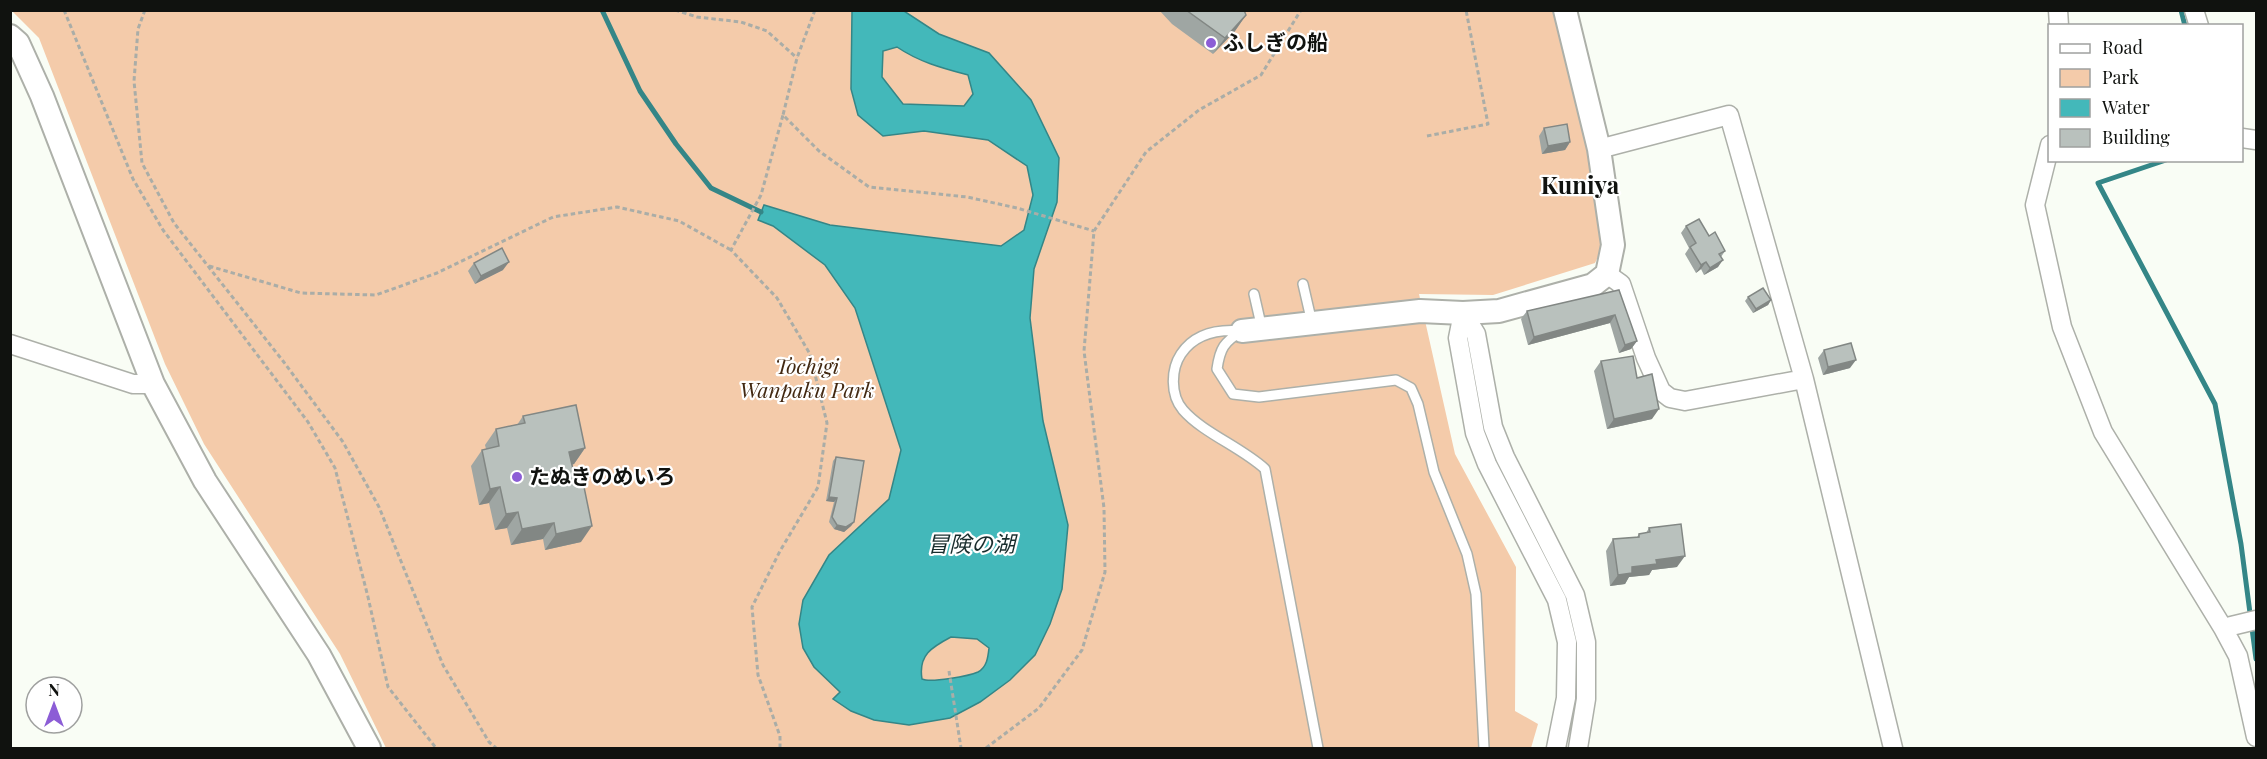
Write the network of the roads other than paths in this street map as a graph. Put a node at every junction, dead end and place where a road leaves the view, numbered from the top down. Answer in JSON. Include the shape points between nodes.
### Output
{"nodes":[{"id":1,"x":1564,"y":10,"type":"edge"},
{"id":2,"x":10,"y":36,"type":"edge"},
{"id":3,"x":1599,"y":149,"type":"junction"},
{"id":4,"x":2048,"y":149,"type":"edge"},
{"id":5,"x":1607,"y":274,"type":"junction"},
{"id":6,"x":1303,"y":284,"type":"dead end"},
{"id":7,"x":1254,"y":294,"type":"dead end"},
{"id":8,"x":1464,"y":313,"type":"junction"},
{"id":9,"x":1311,"y":323,"type":"junction"},
{"id":10,"x":1252,"y":330,"type":"junction"},
{"id":11,"x":10,"y":344,"type":"edge"},
{"id":12,"x":1804,"y":379,"type":"junction"},
{"id":13,"x":153,"y":384,"type":"junction"},
{"id":14,"x":2256,"y":620,"type":"edge"},
{"id":15,"x":2223,"y":628,"type":"junction"},
{"id":16,"x":2256,"y":737,"type":"edge"},
{"id":17,"x":369,"y":748,"type":"edge"},
{"id":18,"x":1318,"y":748,"type":"edge"},
{"id":19,"x":1484,"y":748,"type":"edge"},
{"id":20,"x":1556,"y":748,"type":"edge"},
{"id":21,"x":1578,"y":748,"type":"edge"},
{"id":22,"x":1893,"y":748,"type":"edge"}],
"edges":[{"from":1,"to":3,"type":"street"},
{"from":2,"to":13,"type":"street","via":[[18,43],[42,96]]},
{"from":3,"to":5,"type":"street","via":[[1613,245]]},
{"from":3,"to":12,"type":"street","via":[[1729,115]]},
{"from":4,"to":15,"type":"street","via":[[2035,205],[2062,327],[2103,432]]},
{"from":5,"to":8,"type":"street","via":[[1593,285],[1499,311]]},
{"from":5,"to":12,"type":"street","via":[[1621,285],[1646,358],[1661,391],[1670,398],[1684,401]]},
{"from":6,"to":9,"type":"lane"},
{"from":7,"to":10,"type":"lane"},
{"from":8,"to":9,"type":"street","via":[[1420,311]]},
{"from":8,"to":20,"type":"street","via":[[1458,338],[1475,433],[1557,600],[1567,642],[1566,698]]},
{"from":8,"to":21,"type":"street","via":[[1476,334],[1493,427],[1575,595],[1586,642],[1586,699]]},
{"from":9,"to":10,"type":"street"},
{"from":10,"to":18,"type":"lane","via":[[1229,330],[1192,341],[1176,362],[1175,393],[1181,408],[1192,419],[1265,469]]},
{"from":10,"to":19,"type":"lane","via":[[1230,339],[1220,352],[1218,369],[1233,394],[1259,397],[1396,380],[1411,388],[1434,472],[1467,554],[1476,594]]},
{"from":11,"to":13,"type":"street","via":[[133,384]]},
{"from":12,"to":22,"type":"street"},
{"from":13,"to":17,"type":"street","via":[[205,481],[318,655]]},
{"from":14,"to":15,"type":"street"},
{"from":15,"to":16,"type":"street","via":[[2238,656]]}]}
